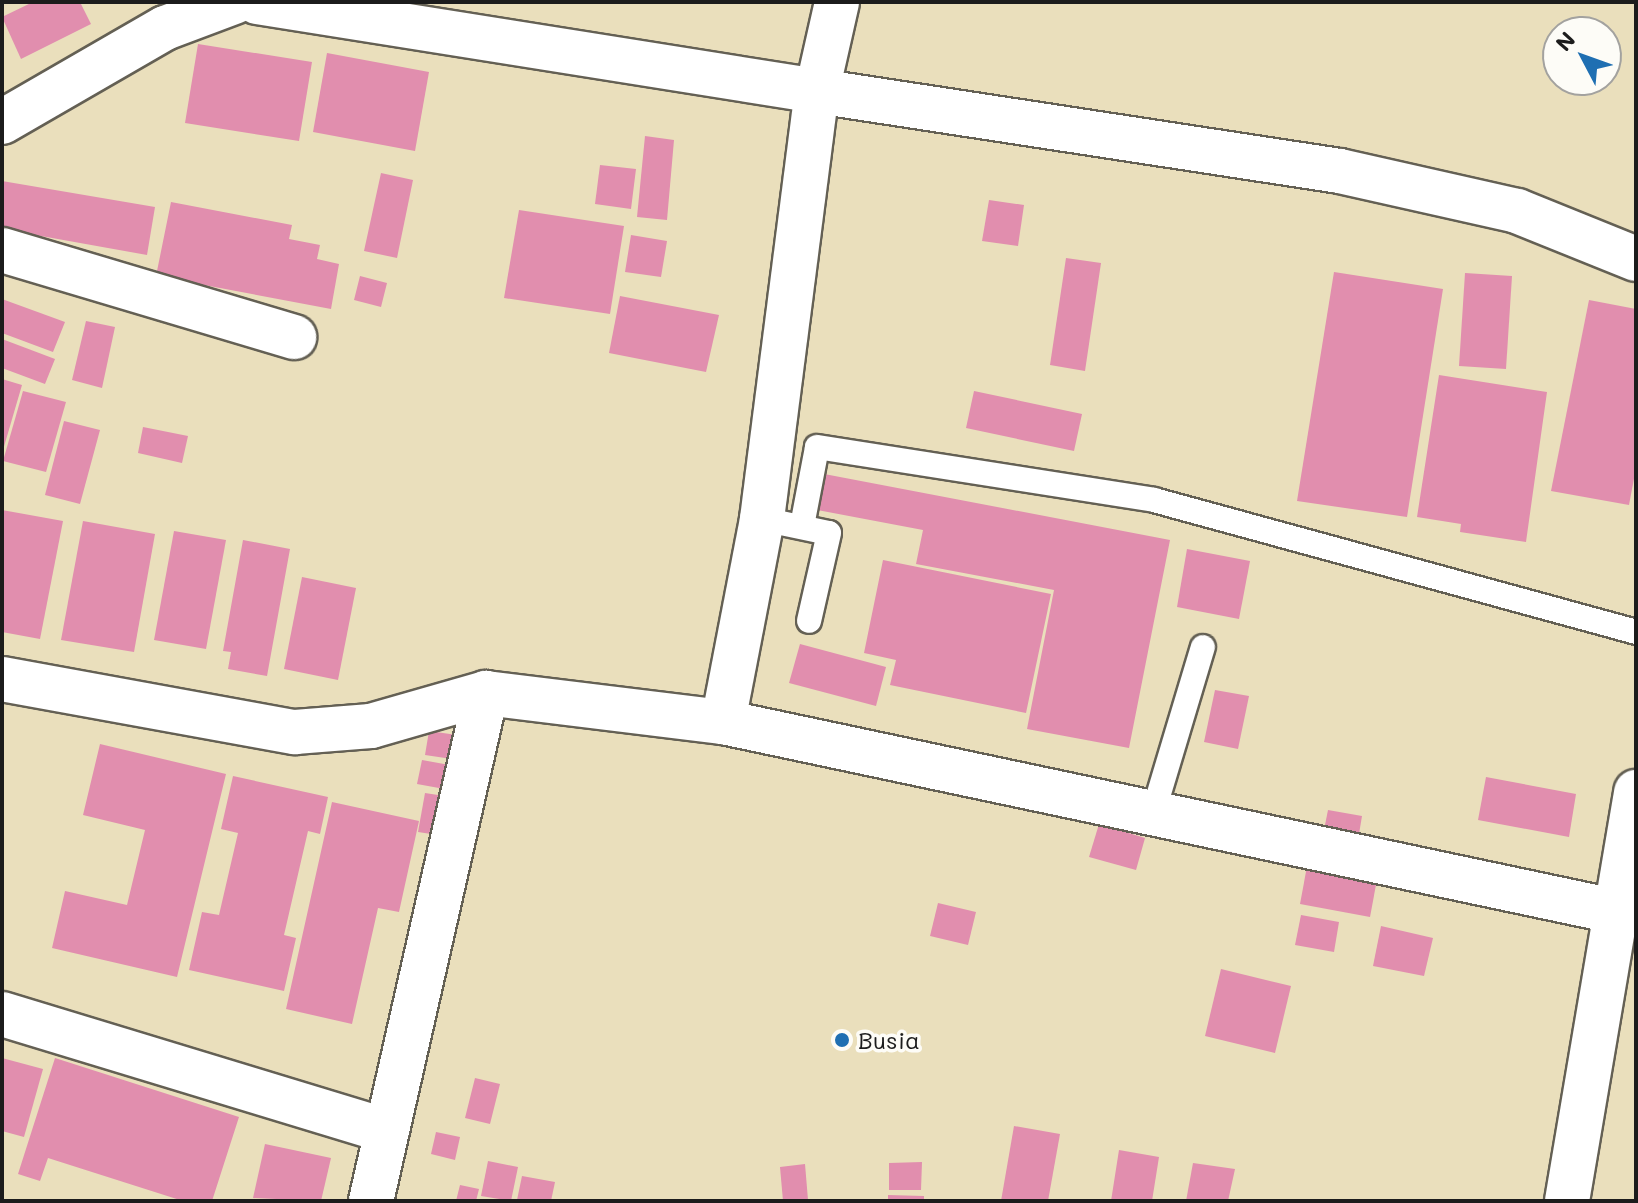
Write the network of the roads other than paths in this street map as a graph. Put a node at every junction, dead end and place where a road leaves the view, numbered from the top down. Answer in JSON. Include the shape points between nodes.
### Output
{"nodes":[{"id":1,"x":234,"y":2,"type":"edge"},
{"id":2,"x":257,"y":2,"type":"edge"},
{"id":3,"x":837,"y":2,"type":"edge"},
{"id":4,"x":817,"y":91,"type":"junction"},
{"id":5,"x":2,"y":122,"type":"edge"},
{"id":6,"x":2,"y":250,"type":"edge"},
{"id":7,"x":1636,"y":259,"type":"edge"},
{"id":8,"x":294,"y":337,"type":"dead end"},
{"id":9,"x":782,"y":522,"type":"junction"},
{"id":10,"x":809,"y":621,"type":"dead end"},
{"id":11,"x":1636,"y":632,"type":"edge"},
{"id":12,"x":1203,"y":647,"type":"dead end"},
{"id":13,"x":2,"y":679,"type":"edge"},
{"id":14,"x":486,"y":693,"type":"junction"},
{"id":15,"x":723,"y":722,"type":"junction"},
{"id":16,"x":1636,"y":792,"type":"edge"},
{"id":17,"x":1154,"y":810,"type":"junction"},
{"id":18,"x":1614,"y":911,"type":"junction"},
{"id":19,"x":2,"y":1014,"type":"edge"},
{"id":20,"x":387,"y":1131,"type":"junction"},
{"id":21,"x":371,"y":1201,"type":"edge"},
{"id":22,"x":1567,"y":1201,"type":"edge"}],
"edges":[{"from":1,"to":5,"type":"street","via":[[165,28]]},
{"from":2,"to":4,"type":"street"},
{"from":3,"to":4,"type":"street"},
{"from":4,"to":7,"type":"street","via":[[1340,171],[1517,211]]},
{"from":4,"to":9,"type":"street"},
{"from":6,"to":8,"type":"street"},
{"from":9,"to":10,"type":"lane","via":[[829,533]]},
{"from":9,"to":11,"type":"lane","via":[[817,447],[1154,500]]},
{"from":9,"to":15,"type":"street"},
{"from":12,"to":17,"type":"lane"},
{"from":13,"to":14,"type":"street","via":[[295,732],[371,726]]},
{"from":14,"to":15,"type":"street"},
{"from":14,"to":20,"type":"street"},
{"from":15,"to":17,"type":"street"},
{"from":16,"to":18,"type":"street"},
{"from":17,"to":18,"type":"street"},
{"from":18,"to":22,"type":"street"},
{"from":19,"to":20,"type":"street"},
{"from":20,"to":21,"type":"street"}]}
